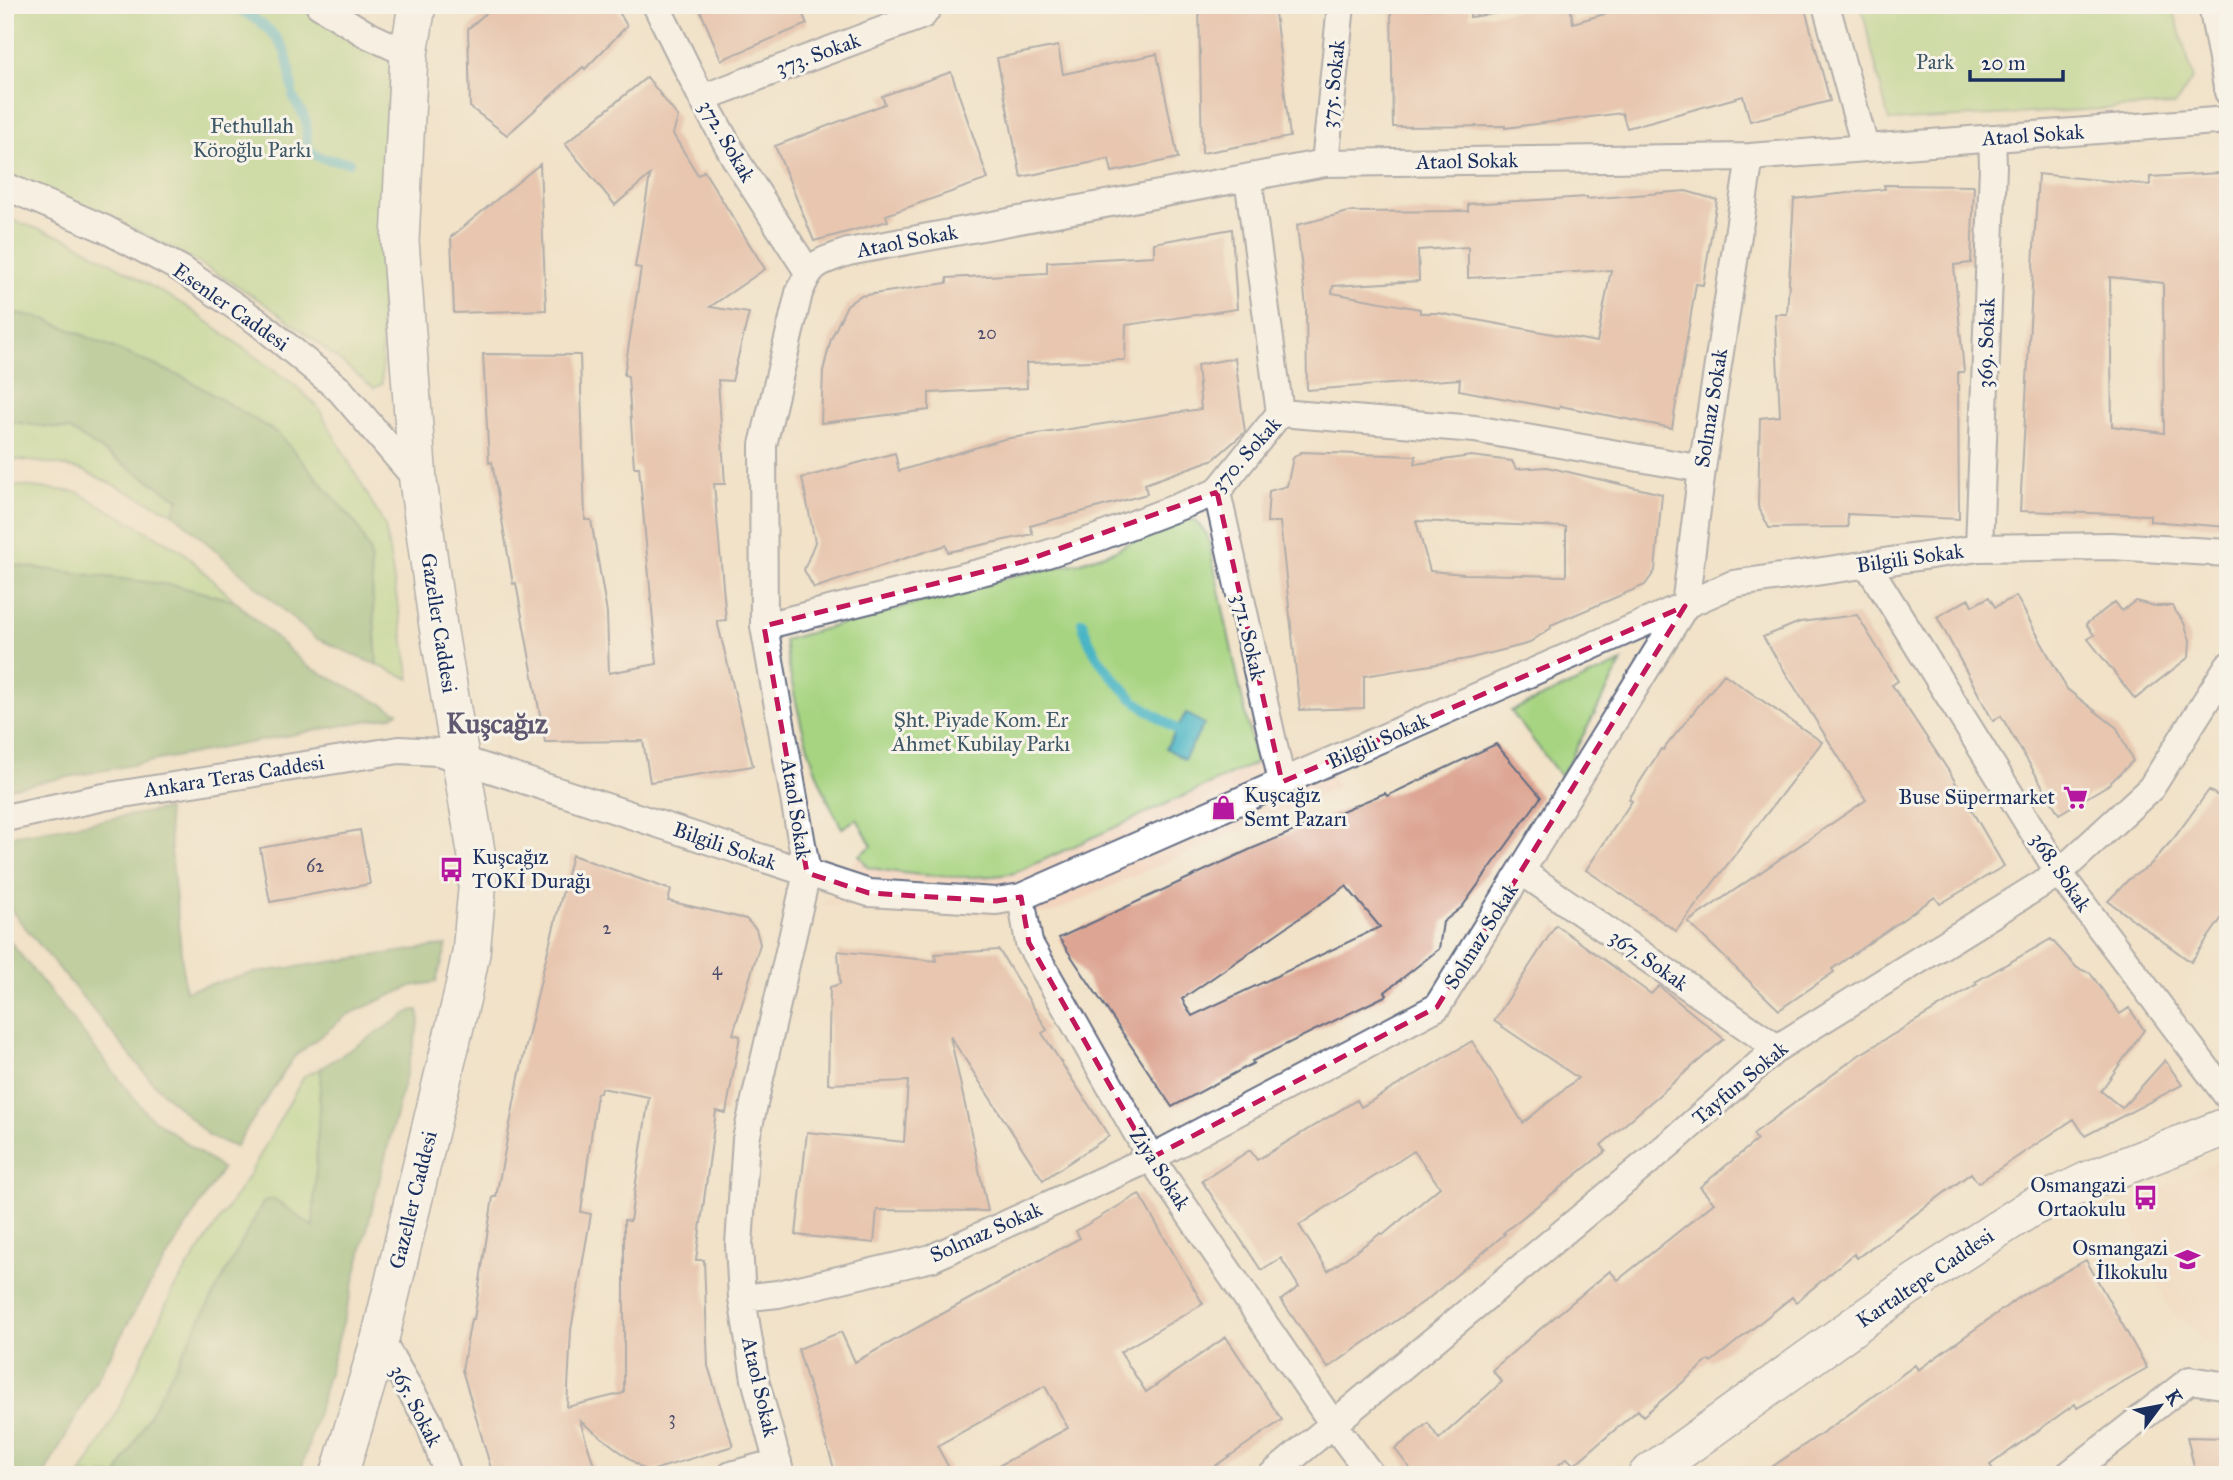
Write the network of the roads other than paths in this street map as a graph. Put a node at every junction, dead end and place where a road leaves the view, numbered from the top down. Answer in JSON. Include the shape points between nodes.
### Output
{"nodes":[{"id":1,"x":319,"y":5,"type":"edge"},
{"id":2,"x":417,"y":5,"type":"edge"},
{"id":3,"x":656,"y":5,"type":"edge"},
{"id":4,"x":930,"y":5,"type":"edge"},
{"id":5,"x":1341,"y":5,"type":"edge"},
{"id":6,"x":1826,"y":5,"type":"edge"},
{"id":7,"x":2212,"y":5,"type":"edge"},
{"id":8,"x":408,"y":54,"type":"junction"},
{"id":9,"x":2228,"y":92,"type":"edge"},
{"id":10,"x":702,"y":98,"type":"junction"},
{"id":11,"x":2228,"y":120,"type":"edge"},
{"id":12,"x":1992,"y":138,"type":"junction"},
{"id":13,"x":1865,"y":147,"type":"junction"},
{"id":14,"x":1750,"y":157,"type":"junction"},
{"id":15,"x":1325,"y":163,"type":"junction"},
{"id":16,"x":1248,"y":178,"type":"junction"},
{"id":17,"x":5,"y":186,"type":"edge"},
{"id":18,"x":807,"y":272,"type":"junction"},
{"id":19,"x":1280,"y":413,"type":"junction"},
{"id":20,"x":1702,"y":469,"type":"junction"},
{"id":21,"x":418,"y":481,"type":"junction"},
{"id":22,"x":1217,"y":492,"type":"junction"},
{"id":23,"x":1979,"y":548,"type":"junction"},
{"id":24,"x":2228,"y":553,"type":"edge"},
{"id":25,"x":1867,"y":564,"type":"junction"},
{"id":26,"x":1685,"y":606,"type":"junction"},
{"id":27,"x":764,"y":626,"type":"junction"},
{"id":28,"x":2228,"y":666,"type":"edge"},
{"id":29,"x":462,"y":760,"type":"junction"},
{"id":30,"x":1282,"y":782,"type":"junction"},
{"id":31,"x":5,"y":818,"type":"edge"},
{"id":32,"x":1521,"y":871,"type":"junction"},
{"id":33,"x":807,"y":873,"type":"junction"},
{"id":34,"x":2059,"y":873,"type":"junction"},
{"id":35,"x":1021,"y":897,"type":"junction"},
{"id":36,"x":1777,"y":1048,"type":"junction"},
{"id":37,"x":2228,"y":1097,"type":"edge"},
{"id":38,"x":2228,"y":1126,"type":"edge"},
{"id":39,"x":1151,"y":1158,"type":"junction"},
{"id":40,"x":742,"y":1298,"type":"junction"},
{"id":41,"x":380,"y":1339,"type":"junction"},
{"id":42,"x":2228,"y":1386,"type":"edge"},
{"id":43,"x":1333,"y":1424,"type":"junction"},
{"id":44,"x":779,"y":1468,"type":"edge"},
{"id":45,"x":339,"y":1475,"type":"edge"},
{"id":46,"x":448,"y":1475,"type":"edge"},
{"id":47,"x":732,"y":1475,"type":"edge"},
{"id":48,"x":1272,"y":1475,"type":"edge"},
{"id":49,"x":1371,"y":1475,"type":"edge"},
{"id":50,"x":1647,"y":1475,"type":"edge"},
{"id":51,"x":2068,"y":1475,"type":"edge"}],
"edges":[{"from":1,"to":8,"type":"street"},
{"from":2,"to":8,"type":"street","name":"Gazeller Caddesi"},
{"from":3,"to":10,"type":"street","name":"372. Sokak"},
{"from":4,"to":10,"type":"street","name":"373. Sokak","via":[[923,15]]},
{"from":5,"to":15,"type":"street","name":"375. Sokak"},
{"from":6,"to":13,"type":"street"},
{"from":7,"to":9,"type":"street"},
{"from":8,"to":21,"type":"street","name":"Gazeller Caddesi","via":[[400,241]]},
{"from":10,"to":18,"type":"street","name":"372. Sokak"},
{"from":11,"to":12,"type":"street","name":"Ataol Sokak"},
{"from":12,"to":13,"type":"street","name":"Ataol Sokak"},
{"from":12,"to":23,"type":"street","name":"369. Sokak"},
{"from":13,"to":14,"type":"street","name":"Ataol Sokak"},
{"from":14,"to":15,"type":"street","name":"Ataol Sokak"},
{"from":14,"to":20,"type":"street","name":"Solmaz Sokak"},
{"from":15,"to":16,"type":"street","name":"Ataol Sokak"},
{"from":16,"to":18,"type":"street","name":"Ataol Sokak","via":[[848,252]]},
{"from":16,"to":19,"type":"street"},
{"from":17,"to":21,"type":"street","name":"Esenler Caddesi","via":[[105,229],[181,269],[258,321],[340,390]]},
{"from":18,"to":27,"type":"street","name":"Ataol Sokak","via":[[763,446]]},
{"from":19,"to":20,"type":"street","name":"370. Sokak","via":[[1475,429]]},
{"from":19,"to":22,"type":"street","name":"370. Sokak"},
{"from":20,"to":26,"type":"street","name":"Solmaz Sokak"},
{"from":21,"to":29,"type":"street","name":"Gazeller Caddesi"},
{"from":22,"to":27,"type":"street","name":"370. Sokak","via":[[1022,562]]},
{"from":22,"to":30,"type":"street","name":"371. Sokak"},
{"from":23,"to":24,"type":"street","name":"Bilgili Sokak","via":[[2111,546]]},
{"from":23,"to":25,"type":"street","name":"Bilgili Sokak"},
{"from":25,"to":26,"type":"street","name":"Bilgili Sokak","via":[[1733,584]]},
{"from":25,"to":34,"type":"street","name":"368. Sokak"},
{"from":26,"to":30,"type":"street","name":"Bilgili Sokak"},
{"from":26,"to":32,"type":"street","name":"Solmaz Sokak"},
{"from":27,"to":33,"type":"street","name":"Ataol Sokak"},
{"from":28,"to":34,"type":"street","name":"Tayfun Sokak","via":[[2151,788]]},
{"from":29,"to":31,"type":"street","name":"Ankara Teras Caddesi","via":[[438,751],[399,750],[104,797]]},
{"from":29,"to":33,"type":"street","name":"Bilgili Sokak"},
{"from":29,"to":41,"type":"street","name":"Gazeller Caddesi","via":[[479,869],[471,953]]},
{"from":30,"to":35,"type":"street","name":"Bilgili Sokak"},
{"from":32,"to":36,"type":"street","name":"367. Sokak"},
{"from":32,"to":39,"type":"street","name":"Solmaz Sokak","via":[[1437,1007]]},
{"from":33,"to":35,"type":"street","name":"Bilgili Sokak","via":[[869,893],[996,901]]},
{"from":33,"to":40,"type":"street","name":"Ataol Sokak","via":[[746,1139],[739,1245]]},
{"from":34,"to":36,"type":"street","name":"Tayfun Sokak"},
{"from":34,"to":37,"type":"street","name":"368. Sokak"},
{"from":35,"to":39,"type":"street","name":"Ziya Sokak","via":[[1029,943]]},
{"from":36,"to":43,"type":"street","name":"Tayfun Sokak","via":[[1674,1140]]},
{"from":38,"to":50,"type":"street","name":"Kartaltepe Caddesi","via":[[2089,1180],[2029,1209],[1908,1287]]},
{"from":39,"to":40,"type":"street","name":"Solmaz Sokak","via":[[932,1258],[778,1294]]},
{"from":39,"to":43,"type":"street","name":"Ziya Sokak"},
{"from":40,"to":44,"type":"street","name":"Ataol Sokak","via":[[755,1379]]},
{"from":41,"to":45,"type":"street","name":"Gazeller Caddesi"},
{"from":41,"to":46,"type":"street","name":"365. Sokak","via":[[429,1422]]},
{"from":42,"to":51,"type":"street","via":[[2190,1380]]},
{"from":43,"to":48,"type":"street","name":"Tayfun Sokak"},
{"from":43,"to":49,"type":"street","name":"Ziya Sokak"},
{"from":44,"to":47,"type":"street"}]}
